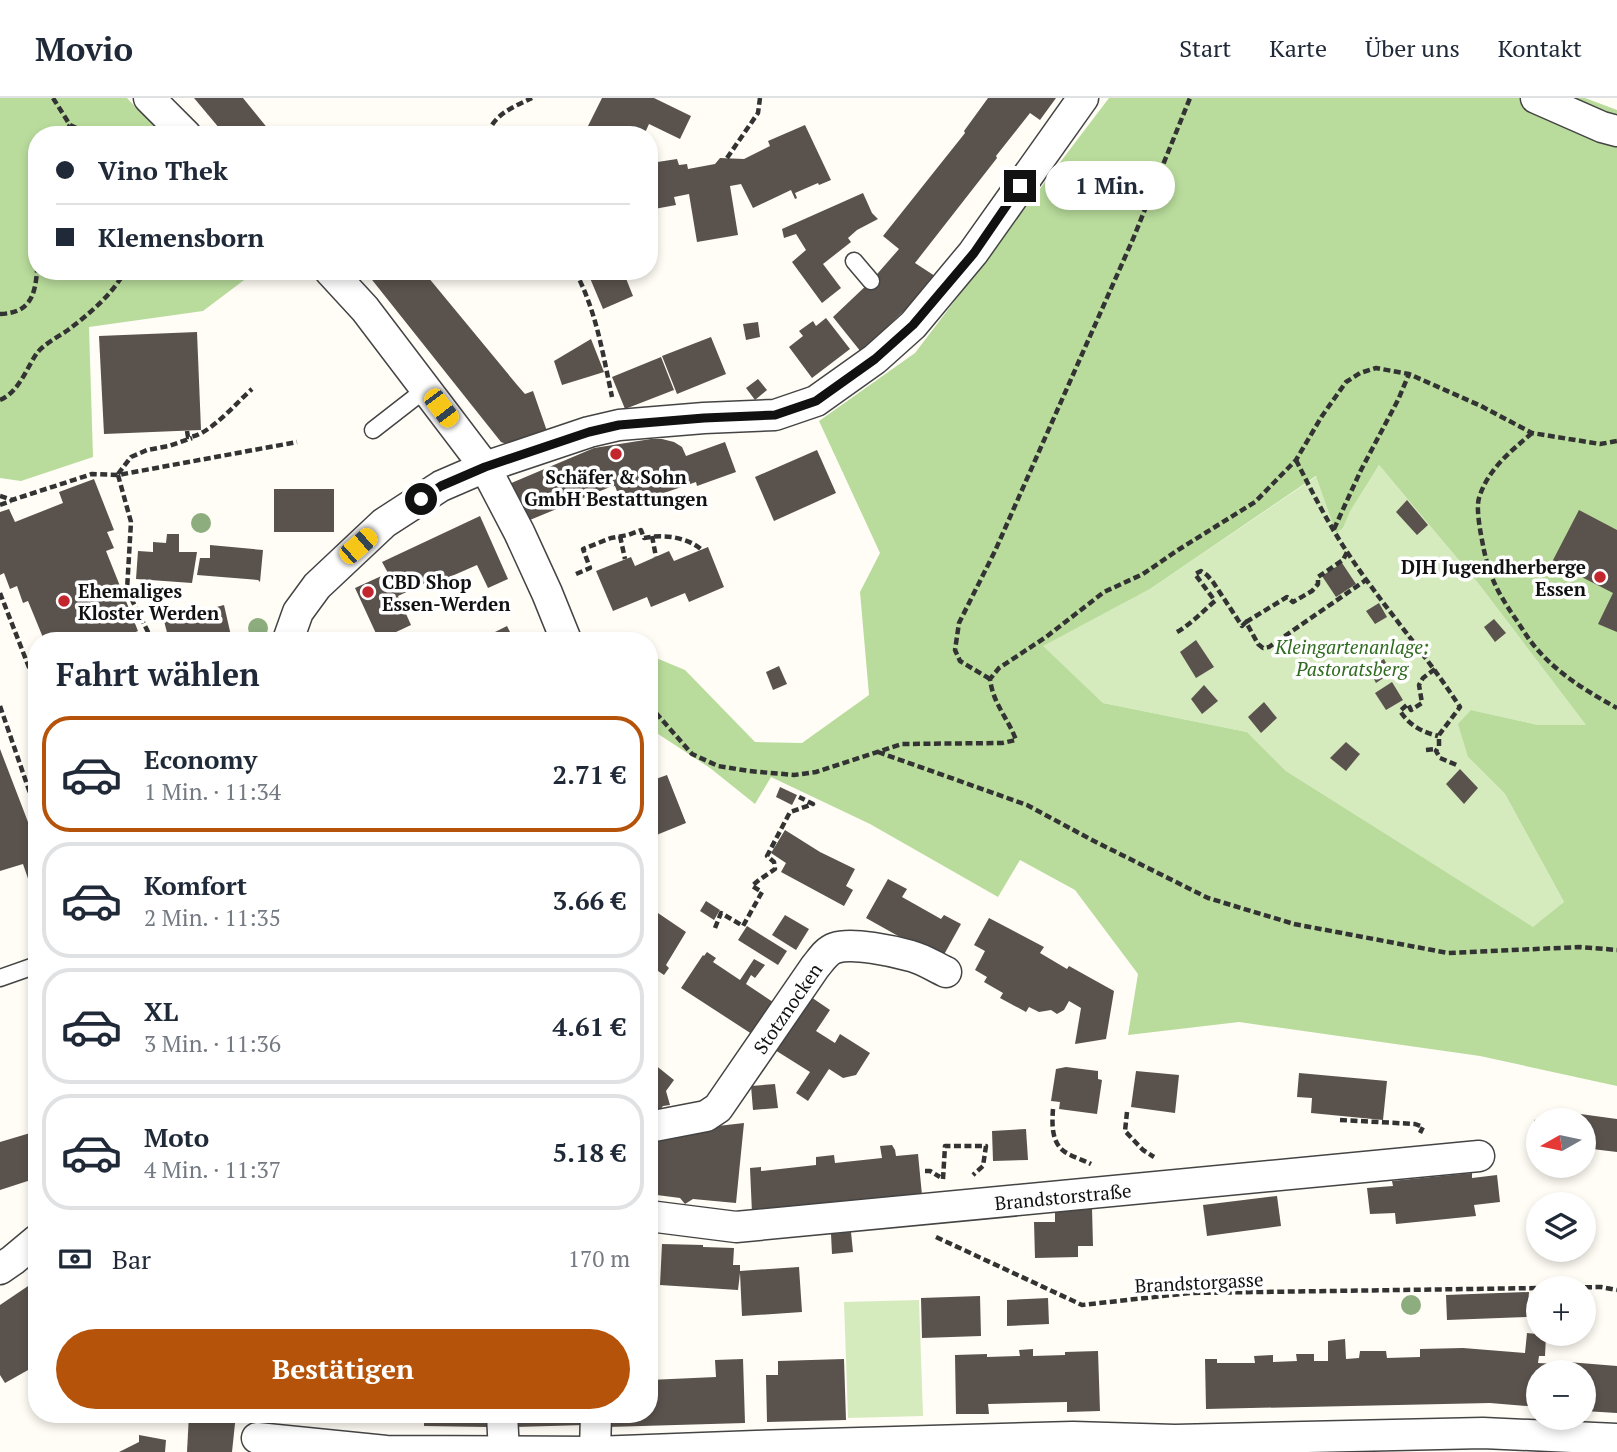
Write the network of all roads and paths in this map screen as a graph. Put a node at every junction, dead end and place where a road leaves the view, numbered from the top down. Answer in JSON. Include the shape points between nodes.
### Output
{"nodes":[{"id":1,"x":53,"y":98,"type":"edge"},
{"id":2,"x":149,"y":98,"type":"edge"},
{"id":3,"x":532,"y":98,"type":"edge"},
{"id":4,"x":760,"y":98,"type":"edge"},
{"id":5,"x":1083,"y":98,"type":"edge"},
{"id":6,"x":1190,"y":98,"type":"edge"},
{"id":7,"x":1536,"y":98,"type":"edge"},
{"id":8,"x":70,"y":125,"type":"edge"},
{"id":9,"x":177,"y":126,"type":"edge"},
{"id":10,"x":492,"y":126,"type":"edge"},
{"id":11,"x":1617,"y":131,"type":"edge"},
{"id":12,"x":727,"y":158,"type":"dead end"},
{"id":13,"x":854,"y":261,"type":"dead end"},
{"id":14,"x":37,"y":280,"type":"edge"},
{"id":15,"x":120,"y":280,"type":"edge"},
{"id":16,"x":338,"y":280,"type":"edge"},
{"id":17,"x":579,"y":280,"type":"edge"},
{"id":18,"x":871,"y":281,"type":"dead end"},
{"id":19,"x":0,"y":314,"type":"edge"},
{"id":20,"x":1409,"y":374,"type":"junction"},
{"id":21,"x":427,"y":388,"type":"junction"},
{"id":22,"x":252,"y":389,"type":"dead end"},
{"id":23,"x":0,"y":400,"type":"edge"},
{"id":24,"x":619,"y":425,"type":"junction"},
{"id":25,"x":187,"y":430,"type":"dead end"},
{"id":26,"x":373,"y":430,"type":"dead end"},
{"id":27,"x":1532,"y":433,"type":"junction"},
{"id":28,"x":192,"y":438,"type":"junction"},
{"id":29,"x":1617,"y":441,"type":"edge"},
{"id":30,"x":297,"y":442,"type":"dead end"},
{"id":31,"x":1296,"y":460,"type":"junction"},
{"id":32,"x":485,"y":467,"type":"junction"},
{"id":33,"x":118,"y":475,"type":"junction"},
{"id":34,"x":0,"y":496,"type":"edge"},
{"id":35,"x":12,"y":500,"type":"junction"},
{"id":36,"x":0,"y":505,"type":"edge"},
{"id":37,"x":1334,"y":530,"type":"junction"},
{"id":38,"x":620,"y":536,"type":"junction"},
{"id":39,"x":652,"y":536,"type":"junction"},
{"id":40,"x":702,"y":550,"type":"dead end"},
{"id":41,"x":1347,"y":552,"type":"junction"},
{"id":42,"x":656,"y":557,"type":"dead end"},
{"id":43,"x":625,"y":559,"type":"dead end"},
{"id":44,"x":576,"y":574,"type":"dead end"},
{"id":45,"x":1366,"y":580,"type":"junction"},
{"id":46,"x":0,"y":593,"type":"edge"},
{"id":47,"x":2,"y":602,"type":"edge"},
{"id":48,"x":1246,"y":622,"type":"junction"},
{"id":49,"x":148,"y":632,"type":"edge"},
{"id":50,"x":291,"y":632,"type":"edge"},
{"id":51,"x":563,"y":632,"type":"edge"},
{"id":52,"x":1177,"y":632,"type":"dead end"},
{"id":53,"x":28,"y":666,"type":"edge"},
{"id":54,"x":1435,"y":669,"type":"junction"},
{"id":55,"x":990,"y":679,"type":"junction"},
{"id":56,"x":0,"y":706,"type":"edge"},
{"id":57,"x":1617,"y":708,"type":"edge"},
{"id":58,"x":658,"y":715,"type":"edge"},
{"id":59,"x":1438,"y":736,"type":"junction"},
{"id":60,"x":1437,"y":749,"type":"junction"},
{"id":61,"x":1426,"y":750,"type":"dead end"},
{"id":62,"x":877,"y":752,"type":"junction"},
{"id":63,"x":1459,"y":766,"type":"dead end"},
{"id":64,"x":28,"y":787,"type":"edge"},
{"id":65,"x":799,"y":797,"type":"dead end"},
{"id":66,"x":715,"y":928,"type":"dead end"},
{"id":67,"x":1617,"y":950,"type":"edge"},
{"id":68,"x":28,"y":968,"type":"edge"},
{"id":69,"x":946,"y":972,"type":"dead end"},
{"id":70,"x":0,"y":978,"type":"edge"},
{"id":71,"x":1053,"y":1109,"type":"dead end"},
{"id":72,"x":1127,"y":1112,"type":"dead end"},
{"id":73,"x":1340,"y":1120,"type":"dead end"},
{"id":74,"x":658,"y":1125,"type":"edge"},
{"id":75,"x":1414,"y":1137,"type":"dead end"},
{"id":76,"x":1479,"y":1156,"type":"dead end"},
{"id":77,"x":971,"y":1176,"type":"dead end"},
{"id":78,"x":943,"y":1180,"type":"dead end"},
{"id":79,"x":1175,"y":1185,"type":"junction"},
{"id":80,"x":1084,"y":1194,"type":"junction"},
{"id":81,"x":658,"y":1217,"type":"edge"},
{"id":82,"x":930,"y":1235,"type":"dead end"},
{"id":83,"x":28,"y":1248,"type":"edge"},
{"id":84,"x":0,"y":1269,"type":"edge"},
{"id":85,"x":1596,"y":1287,"type":"edge"},
{"id":86,"x":1526,"y":1288,"type":"edge"},
{"id":87,"x":1617,"y":1290,"type":"edge"},
{"id":88,"x":502,"y":1423,"type":"edge"},
{"id":89,"x":596,"y":1423,"type":"edge"},
{"id":90,"x":257,"y":1435,"type":"edge"},
{"id":91,"x":1617,"y":1439,"type":"edge"},
{"id":92,"x":1073,"y":1445,"type":"edge"},
{"id":93,"x":504,"y":1452,"type":"edge"},
{"id":94,"x":595,"y":1452,"type":"edge"}],
"edges":[{"from":1,"to":8,"type":"path"},
{"from":2,"to":9,"type":"street"},
{"from":3,"to":10,"type":"path","via":[[496,118]]},
{"from":4,"to":12,"type":"path","via":[[758,113]]},
{"from":5,"to":24,"type":"street","via":[[974,253],[875,359],[816,401],[775,415]]},
{"from":6,"to":55,"type":"path","via":[[1133,239],[959,623],[955,650],[960,661]]},
{"from":7,"to":11,"type":"street"},
{"from":13,"to":18,"type":"lane"},
{"from":14,"to":19,"type":"path","via":[[27,305]]},
{"from":15,"to":23,"type":"path","via":[[95,307],[39,351],[18,384]]},
{"from":16,"to":21,"type":"street"},
{"from":17,"to":24,"type":"path","via":[[596,322]]},
{"from":20,"to":27,"type":"path"},
{"from":20,"to":31,"type":"path","via":[[1376,368],[1346,382]]},
{"from":20,"to":37,"type":"path"},
{"from":21,"to":26,"type":"lane"},
{"from":21,"to":32,"type":"street"},
{"from":22,"to":28,"type":"path"},
{"from":24,"to":32,"type":"street"},
{"from":25,"to":28,"type":"path"},
{"from":27,"to":29,"type":"path","via":[[1600,444]]},
{"from":27,"to":57,"type":"path","via":[[1502,459],[1478,500],[1480,534],[1491,579],[1536,648],[1589,693]]},
{"from":28,"to":33,"type":"path","via":[[131,457]]},
{"from":30,"to":33,"type":"path"},
{"from":31,"to":37,"type":"path"},
{"from":31,"to":55,"type":"path","via":[[1255,502],[1143,574],[1104,592]]},
{"from":32,"to":50,"type":"street","via":[[441,486],[366,538],[317,586],[298,612]]},
{"from":32,"to":51,"type":"street"},
{"from":33,"to":35,"type":"path","via":[[92,474]]},
{"from":33,"to":49,"type":"path","via":[[131,522],[127,590]]},
{"from":34,"to":35,"type":"path"},
{"from":35,"to":36,"type":"path"},
{"from":37,"to":41,"type":"path"},
{"from":38,"to":39,"type":"path","via":[[641,530],[644,538]]},
{"from":38,"to":43,"type":"path"},
{"from":38,"to":44,"type":"path","via":[[583,549],[590,568]]},
{"from":39,"to":40,"type":"path","via":[[687,540]]},
{"from":39,"to":42,"type":"path"},
{"from":41,"to":45,"type":"path"},
{"from":41,"to":48,"type":"path","via":[[1318,577],[1312,591],[1293,602],[1287,597]]},
{"from":45,"to":48,"type":"path","via":[[1269,647],[1258,644]]},
{"from":45,"to":54,"type":"path"},
{"from":46,"to":47,"type":"path"},
{"from":47,"to":53,"type":"path"},
{"from":48,"to":52,"type":"path","via":[[1242,626],[1201,571],[1195,575],[1215,601]]},
{"from":54,"to":59,"type":"path","via":[[1460,707]]},
{"from":54,"to":59,"type":"path","via":[[1419,685],[1422,703],[1412,710],[1408,704],[1399,711],[1425,733]]},
{"from":55,"to":62,"type":"path","via":[[991,692],[1016,740],[902,744]]},
{"from":56,"to":64,"type":"path"},
{"from":58,"to":62,"type":"path","via":[[692,754],[718,766],[794,775]]},
{"from":59,"to":60,"type":"path"},
{"from":60,"to":61,"type":"path"},
{"from":60,"to":63,"type":"path","via":[[1440,758]]},
{"from":62,"to":67,"type":"path","via":[[1027,805],[1208,898],[1294,924],[1448,953],[1580,947]]},
{"from":65,"to":66,"type":"path","via":[[813,804],[790,812],[767,856],[775,869],[752,886],[762,892],[743,926],[721,914]]},
{"from":68,"to":70,"type":"lane"},
{"from":69,"to":74,"type":"street","name":"Stotznocken","via":[[912,956],[858,946],[833,948],[815,967],[718,1108],[706,1116]]},
{"from":71,"to":80,"type":"path","via":[[1058,1145],[1099,1169],[1099,1174],[1082,1178]]},
{"from":72,"to":79,"type":"path","via":[[1125,1131],[1143,1150],[1167,1167],[1173,1166]]},
{"from":73,"to":75,"type":"path","via":[[1423,1127]]},
{"from":76,"to":79,"type":"street","name":"Brandstorstraße"},
{"from":77,"to":78,"type":"path","via":[[983,1166],[986,1146],[945,1146]]},
{"from":79,"to":80,"type":"street","name":"Brandstorstraße"},
{"from":80,"to":81,"type":"street","name":"Brandstorstraße","via":[[736,1227]]},
{"from":82,"to":86,"type":"path","name":"Brandstorgasse","via":[[1082,1305],[1190,1293]]},
{"from":83,"to":84,"type":"street"},
{"from":85,"to":87,"type":"path","name":"Brandstorgasse"},
{"from":88,"to":93,"type":"street"},
{"from":89,"to":94,"type":"street"},
{"from":90,"to":93,"type":"street","via":[[386,1451]]},
{"from":91,"to":92,"type":"street","via":[[1483,1433]]},
{"from":92,"to":94,"type":"street","via":[[743,1446]]},
{"from":93,"to":94,"type":"street"}]}
